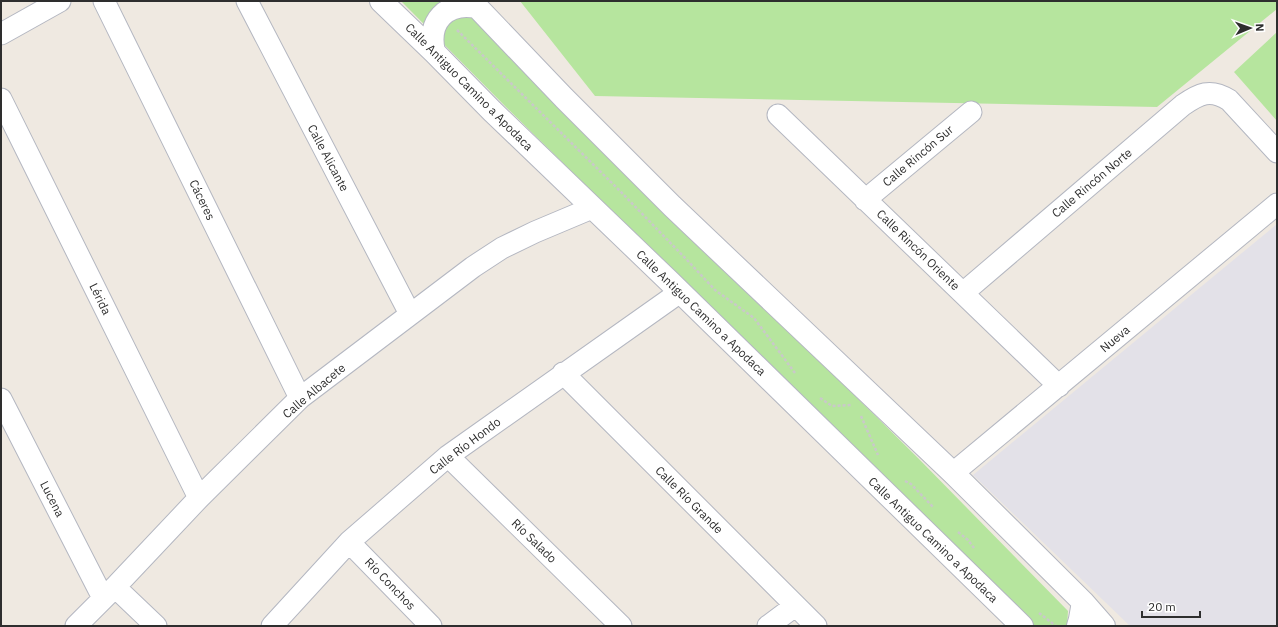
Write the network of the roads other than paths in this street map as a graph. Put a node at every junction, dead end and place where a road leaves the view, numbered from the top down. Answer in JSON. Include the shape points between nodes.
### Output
{"nodes":[{"id":1,"x":60,"y":1,"type":"edge"},
{"id":2,"x":104,"y":1,"type":"edge"},
{"id":3,"x":247,"y":1,"type":"edge"},
{"id":4,"x":381,"y":1,"type":"edge"},
{"id":5,"x":473,"y":4,"type":"edge"},
{"id":6,"x":1,"y":34,"type":"edge"},
{"id":7,"x":434,"y":52,"type":"junction"},
{"id":8,"x":1,"y":99,"type":"edge"},
{"id":9,"x":971,"y":112,"type":"dead end"},
{"id":10,"x":778,"y":115,"type":"dead end"},
{"id":11,"x":1277,"y":152,"type":"edge"},
{"id":12,"x":865,"y":200,"type":"junction"},
{"id":13,"x":1277,"y":204,"type":"edge"},
{"id":14,"x":592,"y":208,"type":"junction"},
{"id":15,"x":680,"y":292,"type":"junction"},
{"id":16,"x":963,"y":292,"type":"junction"},
{"id":17,"x":410,"y":314,"type":"junction"},
{"id":18,"x":563,"y":373,"type":"junction"},
{"id":19,"x":1059,"y":386,"type":"junction"},
{"id":20,"x":300,"y":398,"type":"junction"},
{"id":21,"x":1,"y":399,"type":"edge"},
{"id":22,"x":448,"y":456,"type":"junction"},
{"id":23,"x":954,"y":473,"type":"junction"},
{"id":24,"x":199,"y":498,"type":"junction"},
{"id":25,"x":349,"y":542,"type":"junction"},
{"id":26,"x":109,"y":593,"type":"junction"},
{"id":27,"x":1083,"y":602,"type":"junction"},
{"id":28,"x":796,"y":606,"type":"junction"},
{"id":29,"x":1028,"y":618,"type":"edge"},
{"id":30,"x":76,"y":626,"type":"edge"},
{"id":31,"x":156,"y":626,"type":"edge"},
{"id":32,"x":272,"y":626,"type":"edge"},
{"id":33,"x":431,"y":626,"type":"edge"},
{"id":34,"x":620,"y":626,"type":"edge"},
{"id":35,"x":768,"y":626,"type":"edge"},
{"id":36,"x":816,"y":626,"type":"edge"},
{"id":37,"x":1078,"y":626,"type":"edge"},
{"id":38,"x":1104,"y":626,"type":"edge"}],
"edges":[{"from":1,"to":6,"type":"street"},
{"from":2,"to":20,"type":"street","name":"Cáceres"},
{"from":3,"to":17,"type":"street","name":"Calle Alicante"},
{"from":4,"to":7,"type":"street","name":"Calle Antiguo Camino a Apodaca"},
{"from":5,"to":7,"type":"street","via":[[458,6],[442,16],[432,33]]},
{"from":5,"to":23,"type":"street","via":[[672,206]]},
{"from":7,"to":14,"type":"street","name":"Calle Antiguo Camino a Apodaca"},
{"from":8,"to":24,"type":"street","name":"Lérida"},
{"from":9,"to":12,"type":"street","name":"Calle Rincón Sur"},
{"from":10,"to":12,"type":"street","name":"Calle Rincón Oriente"},
{"from":11,"to":16,"type":"street","name":"Calle Rincón Norte","via":[[1229,100],[1218,94],[1205,93],[1196,96]]},
{"from":12,"to":16,"type":"street","name":"Calle Rincón Oriente"},
{"from":13,"to":19,"type":"street","name":"Nueva"},
{"from":14,"to":15,"type":"street","name":"Calle Antiguo Camino a Apodaca"},
{"from":14,"to":17,"type":"street","name":"Calle Albacete","via":[[502,248]]},
{"from":15,"to":18,"type":"street","name":"Calle Río Hondo"},
{"from":15,"to":29,"type":"street","name":"Calle Antiguo Camino a Apodaca"},
{"from":16,"to":19,"type":"street","name":"Calle Rincón Oriente"},
{"from":17,"to":20,"type":"street","name":"Calle Albacete"},
{"from":18,"to":22,"type":"street","name":"Calle Río Hondo"},
{"from":18,"to":28,"type":"street","name":"Calle Río Grande"},
{"from":19,"to":23,"type":"street","name":"Nueva"},
{"from":20,"to":24,"type":"street","name":"Calle Albacete"},
{"from":21,"to":26,"type":"street","name":"Lucena"},
{"from":22,"to":25,"type":"street","name":"Calle Río Hondo"},
{"from":22,"to":34,"type":"street","name":"Río Salado"},
{"from":23,"to":27,"type":"street"},
{"from":24,"to":26,"type":"street","name":"Calle Albacete"},
{"from":25,"to":32,"type":"street","name":"Calle Río Hondo"},
{"from":25,"to":33,"type":"street","name":"Río Conchos"},
{"from":26,"to":30,"type":"street","name":"Calle Albacete"},
{"from":26,"to":31,"type":"street","name":"Lucena"},
{"from":27,"to":37,"type":"street"},
{"from":27,"to":38,"type":"street"},
{"from":28,"to":35,"type":"street"},
{"from":28,"to":36,"type":"street","name":"Calle Río Grande"}]}
